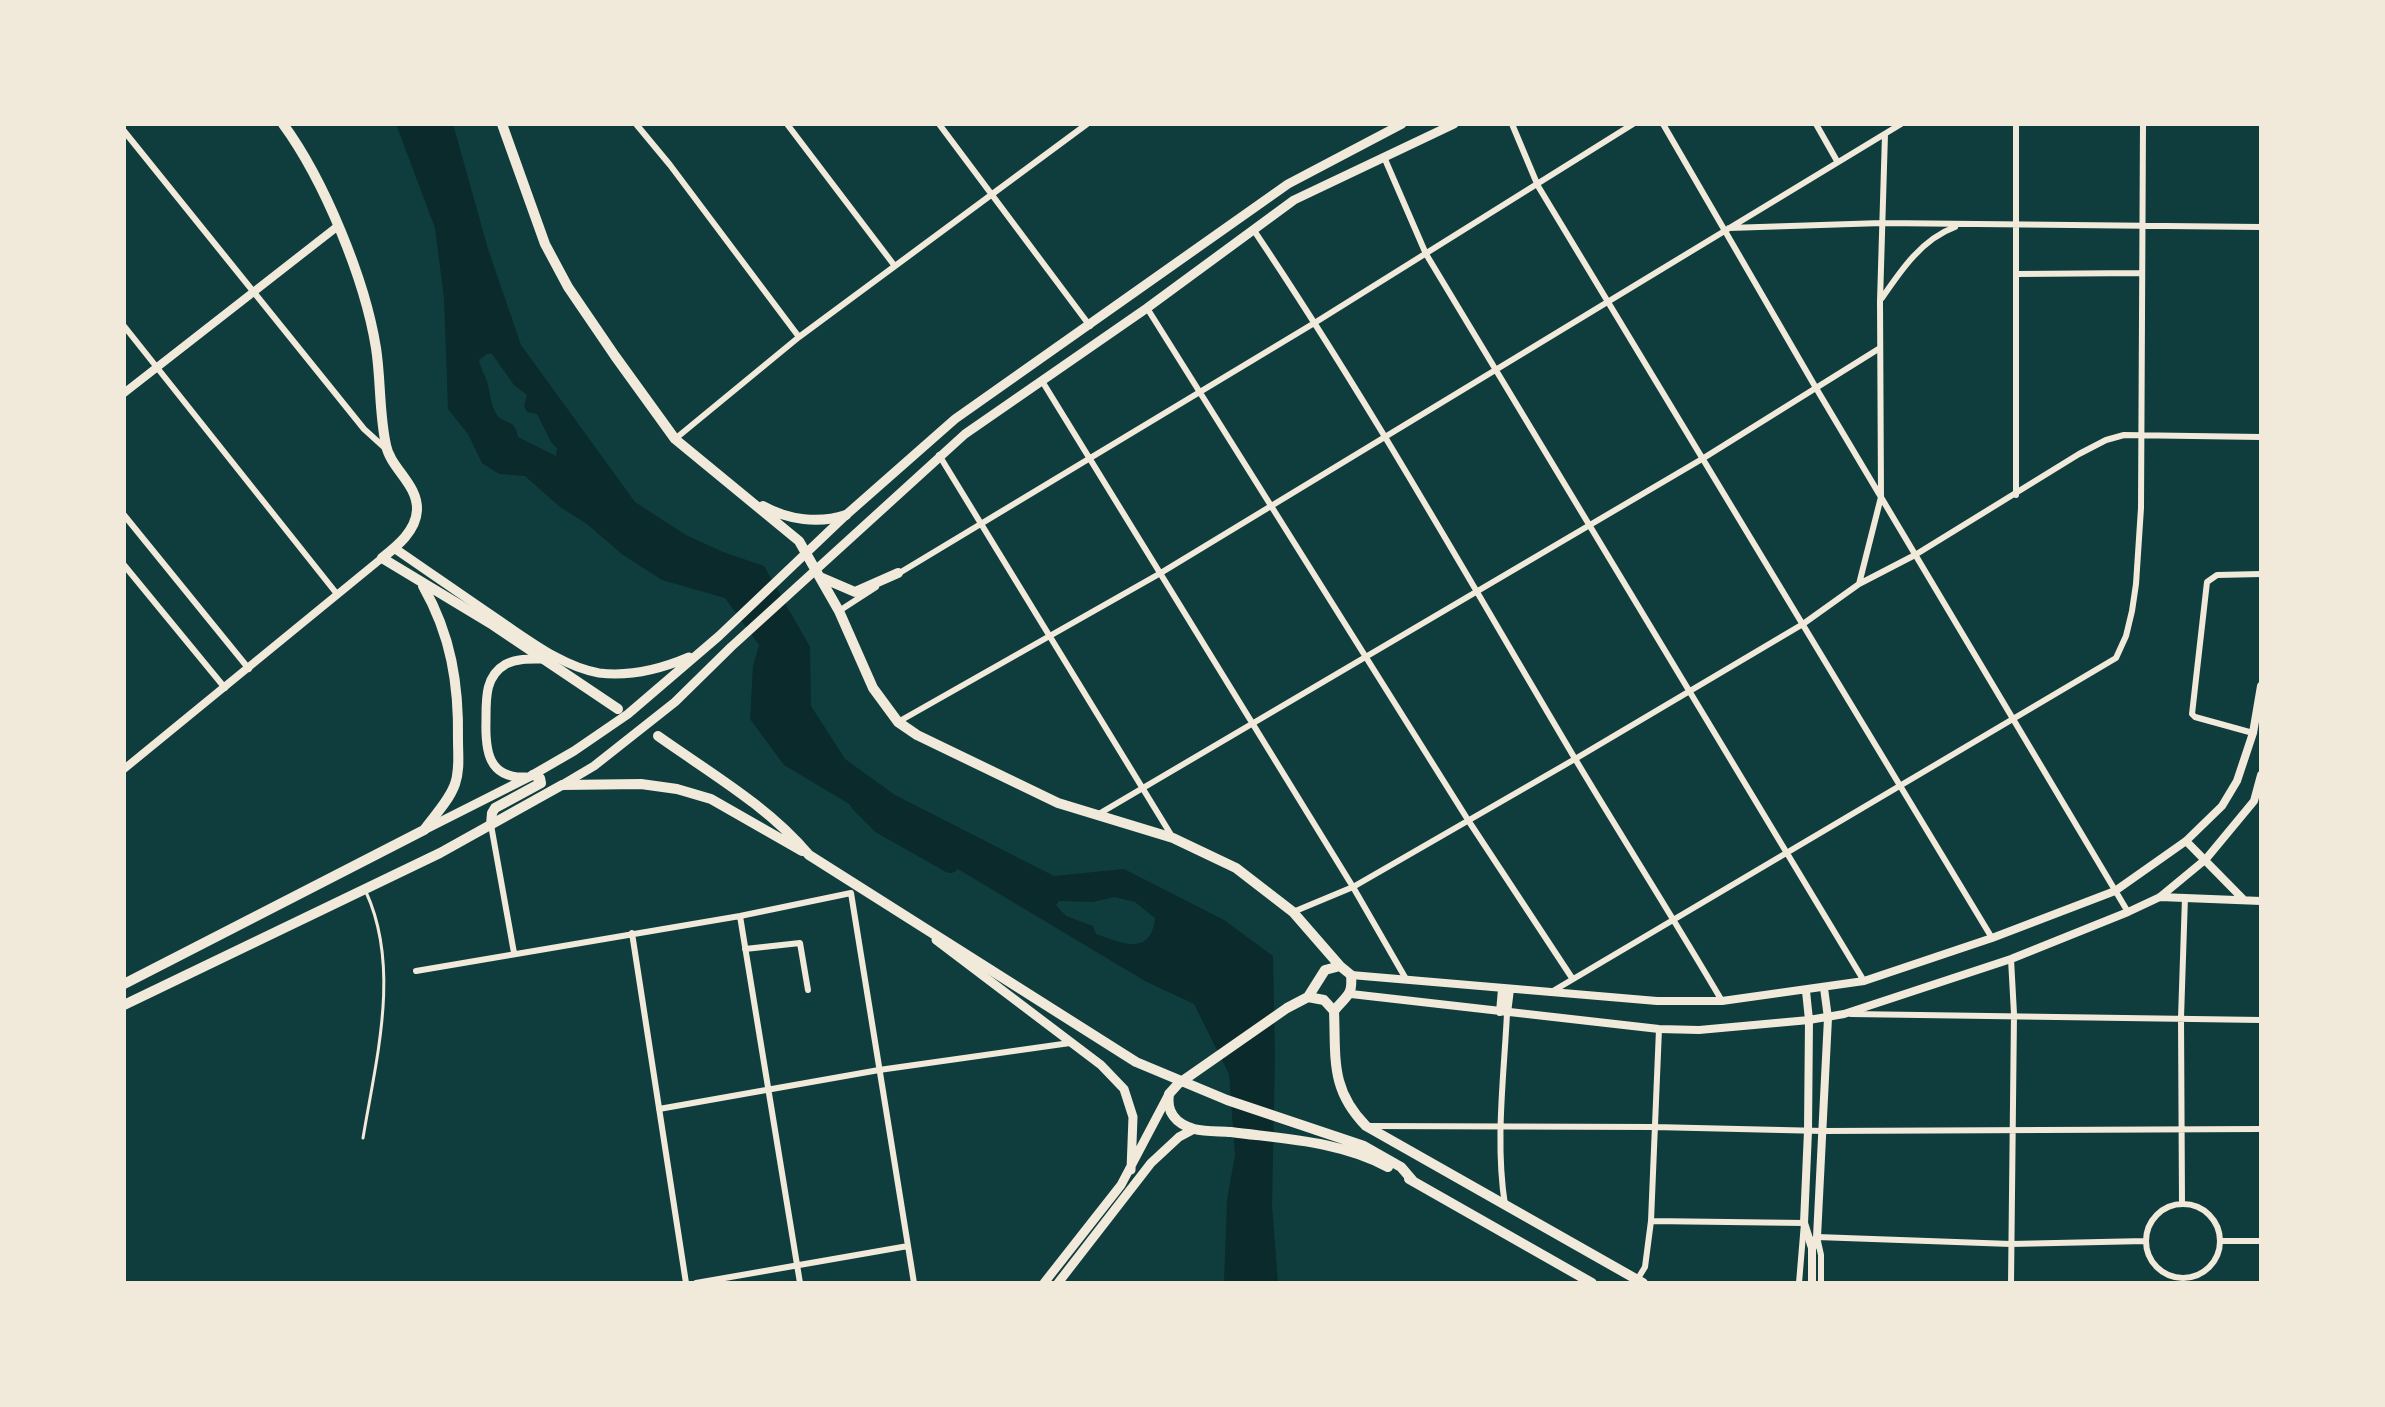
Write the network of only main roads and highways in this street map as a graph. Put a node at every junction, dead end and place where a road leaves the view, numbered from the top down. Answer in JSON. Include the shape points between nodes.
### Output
{"nodes":[{"id":1,"x":283,"y":124,"type":"edge"},
{"id":2,"x":502,"y":124,"type":"edge"},
{"id":3,"x":1402,"y":124,"type":"edge"},
{"id":4,"x":1454,"y":124,"type":"edge"},
{"id":5,"x":1288,"y":184,"type":"junction"},
{"id":6,"x":1298,"y":198,"type":"junction"},
{"id":7,"x":1206,"y":242,"type":"junction"},
{"id":8,"x":1218,"y":256,"type":"junction"},
{"id":9,"x":955,"y":419,"type":"junction"},
{"id":10,"x":965,"y":434,"type":"junction"},
{"id":11,"x":741,"y":494,"type":"junction"},
{"id":12,"x":842,"y":518,"type":"junction"},
{"id":13,"x":394,"y":548,"type":"junction"},
{"id":14,"x":898,"y":573,"type":"road end"},
{"id":15,"x":820,"y":577,"type":"junction"},
{"id":16,"x":422,"y":584,"type":"junction"},
{"id":17,"x":700,"y":653,"type":"junction"},
{"id":18,"x":544,"y":659,"type":"junction"},
{"id":19,"x":618,"y":709,"type":"dead end"},
{"id":20,"x":658,"y":736,"type":"dead end"},
{"id":21,"x":531,"y":776,"type":"junction"},
{"id":22,"x":562,"y":785,"type":"junction"},
{"id":23,"x":491,"y":825,"type":"junction"},
{"id":24,"x":424,"y":830,"type":"junction"},
{"id":25,"x":809,"y":855,"type":"junction"},
{"id":26,"x":898,"y":912,"type":"junction"},
{"id":27,"x":230,"y":928,"type":"junction"},
{"id":28,"x":230,"y":952,"type":"junction"},
{"id":29,"x":1340,"y":966,"type":"junction"},
{"id":30,"x":124,"y":984,"type":"edge"},
{"id":31,"x":1308,"y":997,"type":"junction"},
{"id":32,"x":124,"y":1005,"type":"edge"},
{"id":33,"x":1334,"y":1011,"type":"junction"},
{"id":34,"x":1169,"y":1094,"type":"junction"},
{"id":35,"x":1194,"y":1129,"type":"junction"},
{"id":36,"x":1131,"y":1170,"type":"junction"},
{"id":37,"x":1413,"y":1181,"type":"junction"},
{"id":38,"x":1062,"y":1280,"type":"edge"},
{"id":39,"x":1044,"y":1282,"type":"edge"},
{"id":40,"x":1640,"y":1282,"type":"edge"},
{"id":41,"x":1592,"y":1283,"type":"edge"}],
"edges":[{"from":1,"to":13,"type":"main road","via":[[313,169],[365,301],[376,348],[386,449],[417,504],[415,520]]},
{"from":2,"to":11,"type":"main road","via":[[545,244],[568,287],[675,439]]},
{"from":3,"to":5,"type":"main road"},
{"from":4,"to":6,"type":"main road"},
{"from":5,"to":6,"type":"main road"},
{"from":5,"to":7,"type":"main road"},
{"from":6,"to":8,"type":"main road"},
{"from":7,"to":8,"type":"main road"},
{"from":7,"to":9,"type":"main road"},
{"from":8,"to":10,"type":"main road"},
{"from":9,"to":10,"type":"main road"},
{"from":9,"to":12,"type":"main road"},
{"from":10,"to":22,"type":"main road","via":[[646,727]]},
{"from":11,"to":12,"type":"main road","via":[[787,517]]},
{"from":11,"to":15,"type":"main road","via":[[799,541]]},
{"from":12,"to":17,"type":"main road"},
{"from":13,"to":16,"type":"main road","via":[[382,558]]},
{"from":13,"to":17,"type":"main road","via":[[570,664],[600,673],[633,673]]},
{"from":14,"to":15,"type":"main road","via":[[855,592]]},
{"from":15,"to":29,"type":"main road","via":[[873,688],[898,722],[1058,803],[1173,838],[1236,868],[1293,912]]},
{"from":16,"to":18,"type":"main road"},
{"from":16,"to":24,"type":"main road","via":[[439,614],[452,656],[459,736],[455,785]]},
{"from":17,"to":21,"type":"main road","via":[[628,714]]},
{"from":18,"to":19,"type":"main road"},
{"from":18,"to":21,"type":"main road","via":[[504,665],[488,685],[487,752],[505,775]]},
{"from":20,"to":25,"type":"main road","via":[[757,806]]},
{"from":21,"to":23,"type":"main road","via":[[541,783],[495,808]]},
{"from":21,"to":24,"type":"main road"},
{"from":22,"to":23,"type":"main road"},
{"from":22,"to":25,"type":"main road","via":[[677,789],[711,799]]},
{"from":23,"to":28,"type":"main road"},
{"from":24,"to":27,"type":"main road"},
{"from":25,"to":26,"type":"main road","via":[[853,889]]},
{"from":26,"to":36,"type":"main road","via":[[1072,1042],[1124,1089],[1133,1117]]},
{"from":26,"to":37,"type":"main road","via":[[1136,1062],[1227,1100],[1364,1146],[1401,1167]]},
{"from":27,"to":28,"type":"main road"},
{"from":27,"to":30,"type":"main road"},
{"from":28,"to":32,"type":"main road"},
{"from":29,"to":31,"type":"main road","via":[[1325,970]]},
{"from":29,"to":33,"type":"main road","via":[[1351,975],[1351,994]]},
{"from":31,"to":33,"type":"main road","via":[[1324,1000]]},
{"from":31,"to":34,"type":"main road"},
{"from":33,"to":40,"type":"main road","via":[[1342,1092],[1349,1109],[1366,1126]]},
{"from":34,"to":35,"type":"main road","via":[[1168,1110]]},
{"from":34,"to":36,"type":"main road"},
{"from":35,"to":37,"type":"main road","via":[[1321,1144],[1377,1161]]},
{"from":35,"to":38,"type":"main road","via":[[1151,1163]]},
{"from":36,"to":39,"type":"main road"},
{"from":37,"to":41,"type":"main road"}]}
